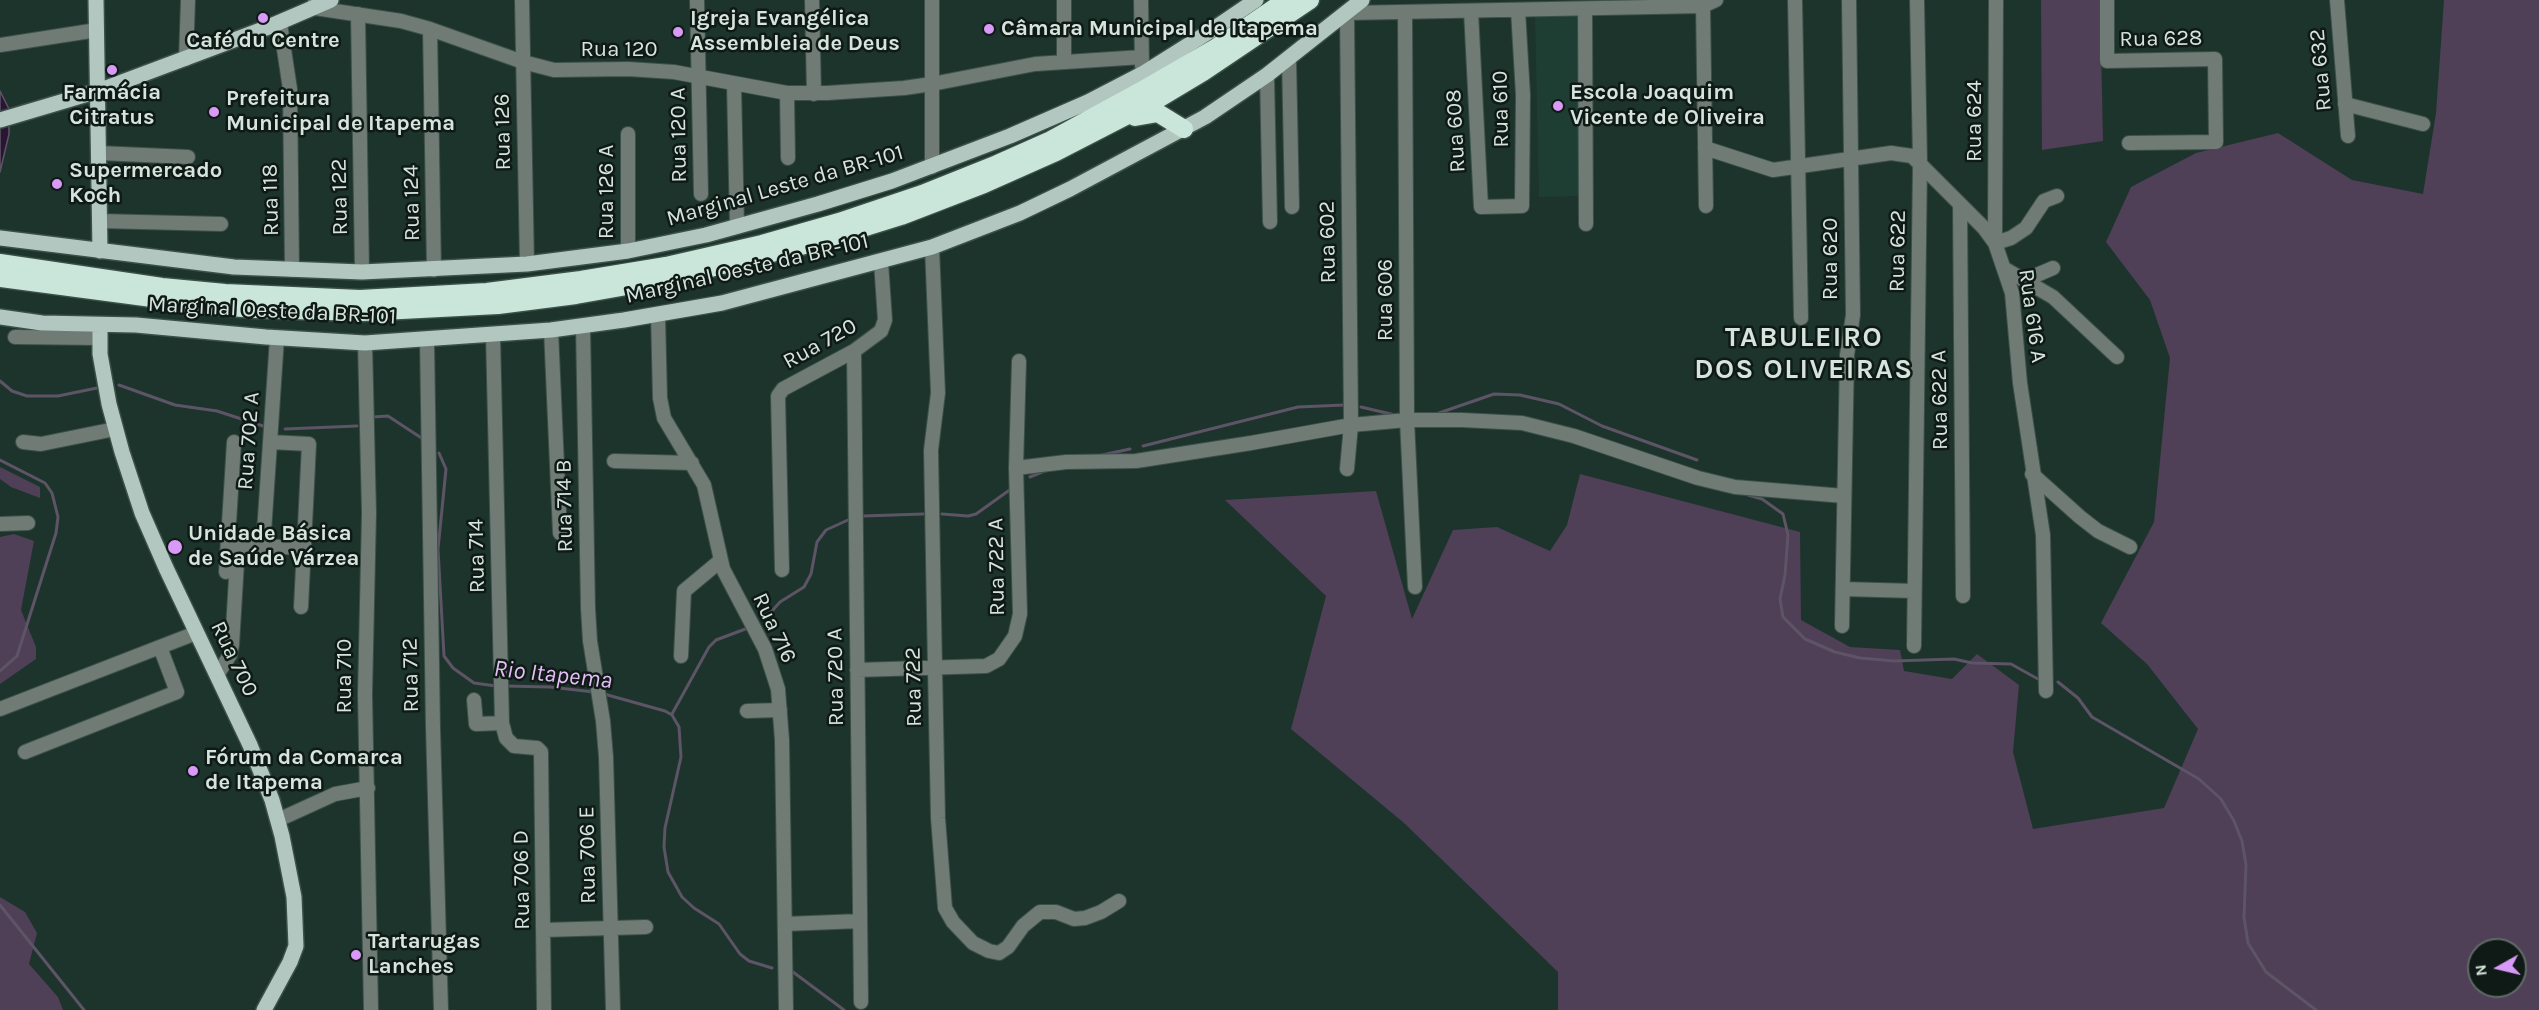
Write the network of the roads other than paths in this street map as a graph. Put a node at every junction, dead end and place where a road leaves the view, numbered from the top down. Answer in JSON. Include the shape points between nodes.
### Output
{"nodes":[{"id":1,"x":96,"y":0,"type":"edge"},
{"id":2,"x":188,"y":0,"type":"edge"},
{"id":3,"x":331,"y":0,"type":"edge"},
{"id":4,"x":522,"y":0,"type":"edge"},
{"id":5,"x":697,"y":0,"type":"edge"},
{"id":6,"x":812,"y":0,"type":"edge"},
{"id":7,"x":932,"y":0,"type":"edge"},
{"id":8,"x":1064,"y":0,"type":"edge"},
{"id":9,"x":1141,"y":0,"type":"edge"},
{"id":10,"x":1256,"y":0,"type":"edge"},
{"id":11,"x":1286,"y":0,"type":"edge"},
{"id":12,"x":1310,"y":0,"type":"edge"},
{"id":13,"x":1362,"y":0,"type":"edge"},
{"id":14,"x":1796,"y":0,"type":"edge"},
{"id":15,"x":1849,"y":0,"type":"edge"},
{"id":16,"x":1917,"y":0,"type":"edge"},
{"id":17,"x":1996,"y":0,"type":"edge"},
{"id":18,"x":2107,"y":0,"type":"edge"},
{"id":19,"x":2337,"y":0,"type":"edge"},
{"id":20,"x":1710,"y":3,"type":"edge"},
{"id":21,"x":315,"y":4,"type":"edge"},
{"id":22,"x":1539,"y":5,"type":"edge"},
{"id":23,"x":1453,"y":6,"type":"edge"},
{"id":24,"x":1585,"y":9,"type":"junction"},
{"id":25,"x":1518,"y":10,"type":"junction"},
{"id":26,"x":1471,"y":11,"type":"junction"},
{"id":27,"x":1347,"y":13,"type":"junction"},
{"id":28,"x":1405,"y":13,"type":"junction"},
{"id":29,"x":358,"y":14,"type":"junction"},
{"id":30,"x":280,"y":23,"type":"junction"},
{"id":31,"x":430,"y":28,"type":"junction"},
{"id":32,"x":97,"y":30,"type":"junction"},
{"id":33,"x":0,"y":45,"type":"edge"},
{"id":34,"x":1142,"y":57,"type":"junction"},
{"id":35,"x":1288,"y":58,"type":"junction"},
{"id":36,"x":186,"y":59,"type":"junction"},
{"id":37,"x":1064,"y":61,"type":"junction"},
{"id":38,"x":523,"y":62,"type":"junction"},
{"id":39,"x":1142,"y":74,"type":"junction"},
{"id":40,"x":699,"y":75,"type":"junction"},
{"id":41,"x":1267,"y":75,"type":"junction"},
{"id":42,"x":734,"y":84,"type":"junction"},
{"id":43,"x":932,"y":84,"type":"junction"},
{"id":44,"x":98,"y":92,"type":"junction"},
{"id":45,"x":787,"y":93,"type":"junction"},
{"id":46,"x":814,"y":94,"type":"junction"},
{"id":47,"x":2345,"y":104,"type":"junction"},
{"id":48,"x":0,"y":120,"type":"edge"},
{"id":49,"x":1118,"y":121,"type":"junction"},
{"id":50,"x":2423,"y":124,"type":"dead end"},
{"id":51,"x":1184,"y":129,"type":"junction"},
{"id":52,"x":628,"y":134,"type":"dead end"},
{"id":53,"x":2348,"y":136,"type":"dead end"},
{"id":54,"x":2129,"y":143,"type":"dead end"},
{"id":55,"x":1705,"y":148,"type":"junction"},
{"id":56,"x":99,"y":153,"type":"junction"},
{"id":57,"x":188,"y":157,"type":"dead end"},
{"id":58,"x":788,"y":158,"type":"dead end"},
{"id":59,"x":1852,"y":158,"type":"junction"},
{"id":60,"x":1920,"y":162,"type":"junction"},
{"id":61,"x":1799,"y":165,"type":"junction"},
{"id":62,"x":932,"y":166,"type":"junction"},
{"id":63,"x":701,"y":194,"type":"dead end"},
{"id":64,"x":2057,"y":196,"type":"dead end"},
{"id":65,"x":1959,"y":204,"type":"junction"},
{"id":66,"x":1522,"y":206,"type":"joint"},
{"id":67,"x":1706,"y":206,"type":"dead end"},
{"id":68,"x":1292,"y":207,"type":"dead end"},
{"id":69,"x":100,"y":221,"type":"junction"},
{"id":70,"x":1270,"y":222,"type":"dead end"},
{"id":71,"x":221,"y":224,"type":"dead end"},
{"id":72,"x":1586,"y":224,"type":"dead end"},
{"id":73,"x":737,"y":227,"type":"junction"},
{"id":74,"x":0,"y":238,"type":"edge"},
{"id":75,"x":1995,"y":243,"type":"junction"},
{"id":76,"x":932,"y":247,"type":"junction"},
{"id":77,"x":628,"y":250,"type":"junction"},
{"id":78,"x":100,"y":251,"type":"junction"},
{"id":79,"x":881,"y":262,"type":"junction"},
{"id":80,"x":0,"y":263,"type":"edge"},
{"id":81,"x":527,"y":264,"type":"junction"},
{"id":82,"x":2053,"y":268,"type":"dead end"},
{"id":83,"x":2005,"y":269,"type":"junction"},
{"id":84,"x":292,"y":270,"type":"junction"},
{"id":85,"x":434,"y":270,"type":"junction"},
{"id":86,"x":362,"y":272,"type":"junction"},
{"id":87,"x":0,"y":278,"type":"edge"},
{"id":88,"x":2025,"y":280,"type":"junction"},
{"id":89,"x":658,"y":315,"type":"junction"},
{"id":90,"x":0,"y":317,"type":"edge"},
{"id":91,"x":1801,"y":318,"type":"dead end"},
{"id":92,"x":584,"y":326,"type":"junction"},
{"id":93,"x":551,"y":330,"type":"junction"},
{"id":94,"x":99,"y":331,"type":"junction"},
{"id":95,"x":493,"y":335,"type":"junction"},
{"id":96,"x":15,"y":337,"type":"dead end"},
{"id":97,"x":277,"y":338,"type":"junction"},
{"id":98,"x":427,"y":340,"type":"junction"},
{"id":99,"x":365,"y":343,"type":"junction"},
{"id":100,"x":854,"y":351,"type":"junction"},
{"id":101,"x":2118,"y":357,"type":"dead end"},
{"id":102,"x":1019,"y":361,"type":"dead end"},
{"id":103,"x":1407,"y":420,"type":"junction"},
{"id":104,"x":1351,"y":425,"type":"junction"},
{"id":105,"x":115,"y":429,"type":"junction"},
{"id":106,"x":22,"y":442,"type":"dead end"},
{"id":107,"x":234,"y":442,"type":"dead end"},
{"id":108,"x":270,"y":442,"type":"junction"},
{"id":109,"x":614,"y":461,"type":"dead end"},
{"id":110,"x":692,"y":463,"type":"junction"},
{"id":111,"x":1016,"y":468,"type":"junction"},
{"id":112,"x":1347,"y":470,"type":"dead end"},
{"id":113,"x":2032,"y":474,"type":"junction"},
{"id":114,"x":1844,"y":496,"type":"junction"},
{"id":115,"x":28,"y":523,"type":"dead end"},
{"id":116,"x":0,"y":524,"type":"edge"},
{"id":117,"x":560,"y":533,"type":"dead end"},
{"id":118,"x":233,"y":543,"type":"junction"},
{"id":119,"x":263,"y":547,"type":"junction"},
{"id":120,"x":2130,"y":547,"type":"dead end"},
{"id":121,"x":304,"y":548,"type":"junction"},
{"id":122,"x":720,"y":561,"type":"junction"},
{"id":123,"x":782,"y":570,"type":"dead end"},
{"id":124,"x":226,"y":572,"type":"dead end"},
{"id":125,"x":1415,"y":587,"type":"dead end"},
{"id":126,"x":1842,"y":589,"type":"junction"},
{"id":127,"x":1914,"y":591,"type":"junction"},
{"id":128,"x":1963,"y":596,"type":"dead end"},
{"id":129,"x":302,"y":607,"type":"dead end"},
{"id":130,"x":1842,"y":626,"type":"dead end"},
{"id":131,"x":196,"y":633,"type":"junction"},
{"id":132,"x":1914,"y":646,"type":"dead end"},
{"id":133,"x":160,"y":647,"type":"junction"},
{"id":134,"x":681,"y":656,"type":"dead end"},
{"id":135,"x":934,"y":669,"type":"junction"},
{"id":136,"x":857,"y":670,"type":"junction"},
{"id":137,"x":216,"y":675,"type":"junction"},
{"id":138,"x":2046,"y":691,"type":"dead end"},
{"id":139,"x":474,"y":700,"type":"dead end"},
{"id":140,"x":599,"y":700,"type":"joint"},
{"id":141,"x":0,"y":709,"type":"edge"},
{"id":142,"x":780,"y":710,"type":"junction"},
{"id":143,"x":747,"y":711,"type":"dead end"},
{"id":144,"x":502,"y":723,"type":"junction"},
{"id":145,"x":25,"y":752,"type":"dead end"},
{"id":146,"x":368,"y":788,"type":"junction"},
{"id":147,"x":278,"y":819,"type":"junction"},
{"id":148,"x":1119,"y":901,"type":"dead end"},
{"id":149,"x":860,"y":921,"type":"junction"},
{"id":150,"x":785,"y":924,"type":"junction"},
{"id":151,"x":646,"y":927,"type":"dead end"},
{"id":152,"x":611,"y":928,"type":"junction"},
{"id":153,"x":544,"y":930,"type":"junction"},
{"id":154,"x":861,"y":1002,"type":"dead end"},
{"id":155,"x":264,"y":1010,"type":"edge"},
{"id":156,"x":371,"y":1010,"type":"edge"},
{"id":157,"x":441,"y":1010,"type":"edge"},
{"id":158,"x":544,"y":1010,"type":"edge"},
{"id":159,"x":613,"y":1010,"type":"edge"},
{"id":160,"x":786,"y":1010,"type":"edge"}],
"edges":[{"from":1,"to":32,"type":"main road"},
{"from":2,"to":36,"type":"street"},
{"from":3,"to":21,"type":"main road"},
{"from":4,"to":38,"type":"street","name":"Rua 126"},
{"from":5,"to":40,"type":"street","name":"Rua 120 A"},
{"from":6,"to":46,"type":"street"},
{"from":7,"to":43,"type":"street"},
{"from":8,"to":37,"type":"street"},
{"from":9,"to":34,"type":"street"},
{"from":10,"to":39,"type":"main road","name":"Marginal Leste da BR-101"},
{"from":11,"to":80,"type":"highway","via":[[1142,91],[998,164],[839,222],[676,264],[528,287],[360,299],[162,287]]},
{"from":12,"to":49,"type":"highway","via":[[1203,72]]},
{"from":13,"to":27,"type":"main road","name":"Marginal Oeste da BR-101"},
{"from":14,"to":61,"type":"street"},
{"from":15,"to":59,"type":"street","name":"Rua 620"},
{"from":16,"to":60,"type":"street","name":"Rua 622"},
{"from":17,"to":75,"type":"street","name":"Rua 624"},
{"from":18,"to":54,"type":"street","name":"Rua 628","via":[[2107,61],[2215,59],[2216,142]]},
{"from":19,"to":47,"type":"street","name":"Rua 632"},
{"from":20,"to":24,"type":"street"},
{"from":20,"to":55,"type":"street"},
{"from":21,"to":29,"type":"street","name":"Rua 120"},
{"from":21,"to":30,"type":"main road"},
{"from":22,"to":24,"type":"street"},
{"from":22,"to":25,"type":"street"},
{"from":23,"to":26,"type":"street"},
{"from":23,"to":28,"type":"street"},
{"from":24,"to":72,"type":"street"},
{"from":25,"to":26,"type":"street"},
{"from":25,"to":66,"type":"street","name":"Rua 610","via":[[1523,95]]},
{"from":26,"to":66,"type":"street","name":"Rua 608","via":[[1481,207]]},
{"from":27,"to":28,"type":"street"},
{"from":27,"to":35,"type":"main road","name":"Marginal Oeste da BR-101"},
{"from":27,"to":104,"type":"street","name":"Rua 602"},
{"from":28,"to":103,"type":"street","name":"Rua 606"},
{"from":29,"to":31,"type":"street","name":"Rua 120"},
{"from":29,"to":86,"type":"street","name":"Rua 122"},
{"from":30,"to":36,"type":"main road"},
{"from":30,"to":84,"type":"street","name":"Rua 118","via":[[290,101]]},
{"from":31,"to":38,"type":"street","name":"Rua 120"},
{"from":31,"to":85,"type":"street","name":"Rua 124"},
{"from":32,"to":33,"type":"street"},
{"from":32,"to":44,"type":"main road"},
{"from":34,"to":37,"type":"street","name":"Rua 120"},
{"from":34,"to":39,"type":"street"},
{"from":35,"to":41,"type":"main road","name":"Marginal Oeste da BR-101"},
{"from":35,"to":68,"type":"street"},
{"from":36,"to":44,"type":"main road"},
{"from":37,"to":43,"type":"street","name":"Rua 120"},
{"from":38,"to":40,"type":"street","name":"Rua 120","via":[[565,70],[641,69]]},
{"from":38,"to":81,"type":"street","name":"Rua 126"},
{"from":39,"to":62,"type":"main road","name":"Marginal Leste da BR-101","via":[[1050,119]]},
{"from":40,"to":42,"type":"street","name":"Rua 120"},
{"from":40,"to":63,"type":"street","name":"Rua 120 A"},
{"from":41,"to":51,"type":"main road","name":"Marginal Oeste da BR-101"},
{"from":41,"to":70,"type":"street"},
{"from":42,"to":45,"type":"street","name":"Rua 120"},
{"from":42,"to":73,"type":"street"},
{"from":43,"to":46,"type":"street","name":"Rua 120"},
{"from":43,"to":62,"type":"street"},
{"from":44,"to":48,"type":"main road"},
{"from":44,"to":56,"type":"main road"},
{"from":45,"to":46,"type":"street","name":"Rua 120"},
{"from":45,"to":58,"type":"street"},
{"from":47,"to":50,"type":"street"},
{"from":47,"to":53,"type":"street","name":"Rua 632"},
{"from":49,"to":51,"type":"highway","via":[[1158,113]]},
{"from":49,"to":87,"type":"highway","via":[[984,184],[851,232],[708,270],[567,296],[434,309],[318,312],[176,302]]},
{"from":51,"to":76,"type":"main road","name":"Marginal Oeste da BR-101","via":[[1020,213]]},
{"from":52,"to":77,"type":"street","name":"Rua 126 A"},
{"from":55,"to":61,"type":"street","name":"Rua 616 A","via":[[1773,170]]},
{"from":55,"to":67,"type":"street"},
{"from":56,"to":57,"type":"street"},
{"from":56,"to":69,"type":"main road"},
{"from":59,"to":60,"type":"street","name":"Rua 616 A","via":[[1891,153],[1912,156]]},
{"from":59,"to":61,"type":"street","name":"Rua 616 A"},
{"from":59,"to":114,"type":"street","name":"Rua 620","via":[[1853,315],[1847,355]]},
{"from":60,"to":65,"type":"street","name":"Rua 616 A"},
{"from":60,"to":127,"type":"street","name":"Rua 622"},
{"from":61,"to":91,"type":"street"},
{"from":62,"to":73,"type":"main road","name":"Marginal Leste da BR-101"},
{"from":64,"to":75,"type":"street","via":[[2044,201],[2026,228]]},
{"from":65,"to":75,"type":"street","name":"Rua 616 A"},
{"from":65,"to":128,"type":"street","name":"Rua 622 A"},
{"from":69,"to":71,"type":"street"},
{"from":69,"to":78,"type":"main road"},
{"from":73,"to":77,"type":"main road","name":"Marginal Leste da BR-101"},
{"from":74,"to":78,"type":"main road","name":"Marginal Leste da BR-101"},
{"from":75,"to":83,"type":"street","name":"Rua 616 A"},
{"from":76,"to":79,"type":"main road","name":"Marginal Oeste da BR-101"},
{"from":76,"to":135,"type":"street","name":"Rua 722","via":[[938,393],[931,469]]},
{"from":77,"to":81,"type":"main road","name":"Marginal Leste da BR-101"},
{"from":78,"to":84,"type":"main road","name":"Marginal Leste da BR-101","via":[[215,266]]},
{"from":79,"to":89,"type":"main road","name":"Marginal Oeste da BR-101"},
{"from":79,"to":100,"type":"street","name":"Rua 720","via":[[884,326]]},
{"from":81,"to":85,"type":"main road","name":"Marginal Leste da BR-101"},
{"from":82,"to":88,"type":"street"},
{"from":83,"to":88,"type":"street"},
{"from":83,"to":113,"type":"street","name":"Rua 616 A","via":[[2012,293]]},
{"from":84,"to":86,"type":"main road","name":"Marginal Leste da BR-101"},
{"from":85,"to":86,"type":"main road","name":"Marginal Leste da BR-101"},
{"from":88,"to":101,"type":"street","via":[[2071,311]]},
{"from":89,"to":92,"type":"main road","name":"Marginal Oeste da BR-101"},
{"from":89,"to":110,"type":"street","name":"Rua 716","via":[[663,413]]},
{"from":90,"to":94,"type":"main road","name":"Marginal Oeste da BR-101"},
{"from":92,"to":93,"type":"main road","name":"Marginal Oeste da BR-101"},
{"from":92,"to":140,"type":"street","name":"Rua 714 B","via":[[588,608]]},
{"from":93,"to":95,"type":"main road","name":"Marginal Oeste da BR-101"},
{"from":93,"to":117,"type":"street"},
{"from":94,"to":96,"type":"street"},
{"from":94,"to":97,"type":"main road","name":"Marginal Oeste da BR-101","via":[[136,325]]},
{"from":94,"to":105,"type":"main road","name":"Rua 700","via":[[101,364]]},
{"from":95,"to":98,"type":"main road","name":"Marginal Oeste da BR-101"},
{"from":95,"to":144,"type":"street","name":"Rua 714"},
{"from":97,"to":99,"type":"main road","name":"Marginal Oeste da BR-101"},
{"from":97,"to":108,"type":"street","name":"Rua 702 A"},
{"from":98,"to":99,"type":"main road","name":"Marginal Oeste da BR-101"},
{"from":98,"to":157,"type":"street","name":"Rua 712"},
{"from":99,"to":146,"type":"street","name":"Rua 710"},
{"from":100,"to":123,"type":"street","name":"Rua 720","via":[[783,389],[778,396]]},
{"from":100,"to":136,"type":"street","name":"Rua 720 A"},
{"from":102,"to":111,"type":"street","name":"Rua 722 A"},
{"from":103,"to":104,"type":"street"},
{"from":103,"to":114,"type":"street","via":[[1522,423],[1575,436],[1698,478],[1735,486]]},
{"from":103,"to":125,"type":"street","name":"Rua 606"},
{"from":104,"to":111,"type":"street","via":[[1136,461],[1066,462]]},
{"from":104,"to":112,"type":"street","name":"Rua 602"},
{"from":105,"to":106,"type":"street","via":[[41,444]]},
{"from":105,"to":131,"type":"main road","name":"Rua 700","via":[[148,530]]},
{"from":107,"to":118,"type":"street"},
{"from":108,"to":119,"type":"street","name":"Rua 702 A"},
{"from":108,"to":121,"type":"street","via":[[309,444]]},
{"from":109,"to":110,"type":"street"},
{"from":110,"to":122,"type":"street","name":"Rua 716","via":[[707,493]]},
{"from":111,"to":135,"type":"street","name":"Rua 722 A","via":[[1018,629],[991,665]]},
{"from":113,"to":120,"type":"street","via":[[2089,524]]},
{"from":113,"to":138,"type":"street","name":"Rua 616 A","via":[[2043,535]]},
{"from":114,"to":126,"type":"street","name":"Rua 620"},
{"from":115,"to":116,"type":"street"},
{"from":118,"to":119,"type":"street"},
{"from":118,"to":124,"type":"street"},
{"from":118,"to":137,"type":"street","via":[[232,645]]},
{"from":119,"to":121,"type":"street"},
{"from":121,"to":129,"type":"street"},
{"from":122,"to":134,"type":"street","via":[[684,591]]},
{"from":122,"to":142,"type":"street","name":"Rua 716","via":[[768,657]]},
{"from":126,"to":127,"type":"street"},
{"from":126,"to":130,"type":"street","name":"Rua 620"},
{"from":127,"to":132,"type":"street","name":"Rua 622"},
{"from":131,"to":133,"type":"street"},
{"from":131,"to":137,"type":"main road","name":"Rua 700"},
{"from":133,"to":141,"type":"street"},
{"from":133,"to":145,"type":"street","via":[[177,692]]},
{"from":135,"to":136,"type":"street","name":"Rua 722 A"},
{"from":135,"to":148,"type":"street","name":"Rua 722","via":[[942,890],[945,908],[953,922],[973,943],[999,953],[1040,912],[1085,918]]},
{"from":136,"to":149,"type":"street","name":"Rua 720 A"},
{"from":137,"to":147,"type":"main road","name":"Rua 700","via":[[250,745]]},
{"from":139,"to":144,"type":"street","via":[[476,724]]},
{"from":140,"to":152,"type":"street","name":"Rua 706 E","via":[[606,757]]},
{"from":142,"to":143,"type":"street"},
{"from":142,"to":150,"type":"street","name":"Rua 716"},
{"from":144,"to":153,"type":"street","name":"Rua 706 D","via":[[506,738],[514,746],[540,749]]},
{"from":146,"to":147,"type":"street","via":[[335,794]]},
{"from":146,"to":156,"type":"street","name":"Rua 710"},
{"from":147,"to":155,"type":"main road","name":"Rua 700","via":[[294,897],[297,937],[290,962]]},
{"from":149,"to":150,"type":"street"},
{"from":149,"to":154,"type":"street","name":"Rua 720 A"},
{"from":150,"to":160,"type":"street","name":"Rua 716"},
{"from":151,"to":152,"type":"street"},
{"from":152,"to":153,"type":"street"},
{"from":152,"to":159,"type":"street","name":"Rua 706 E"},
{"from":153,"to":158,"type":"street","name":"Rua 706 D"}]}
